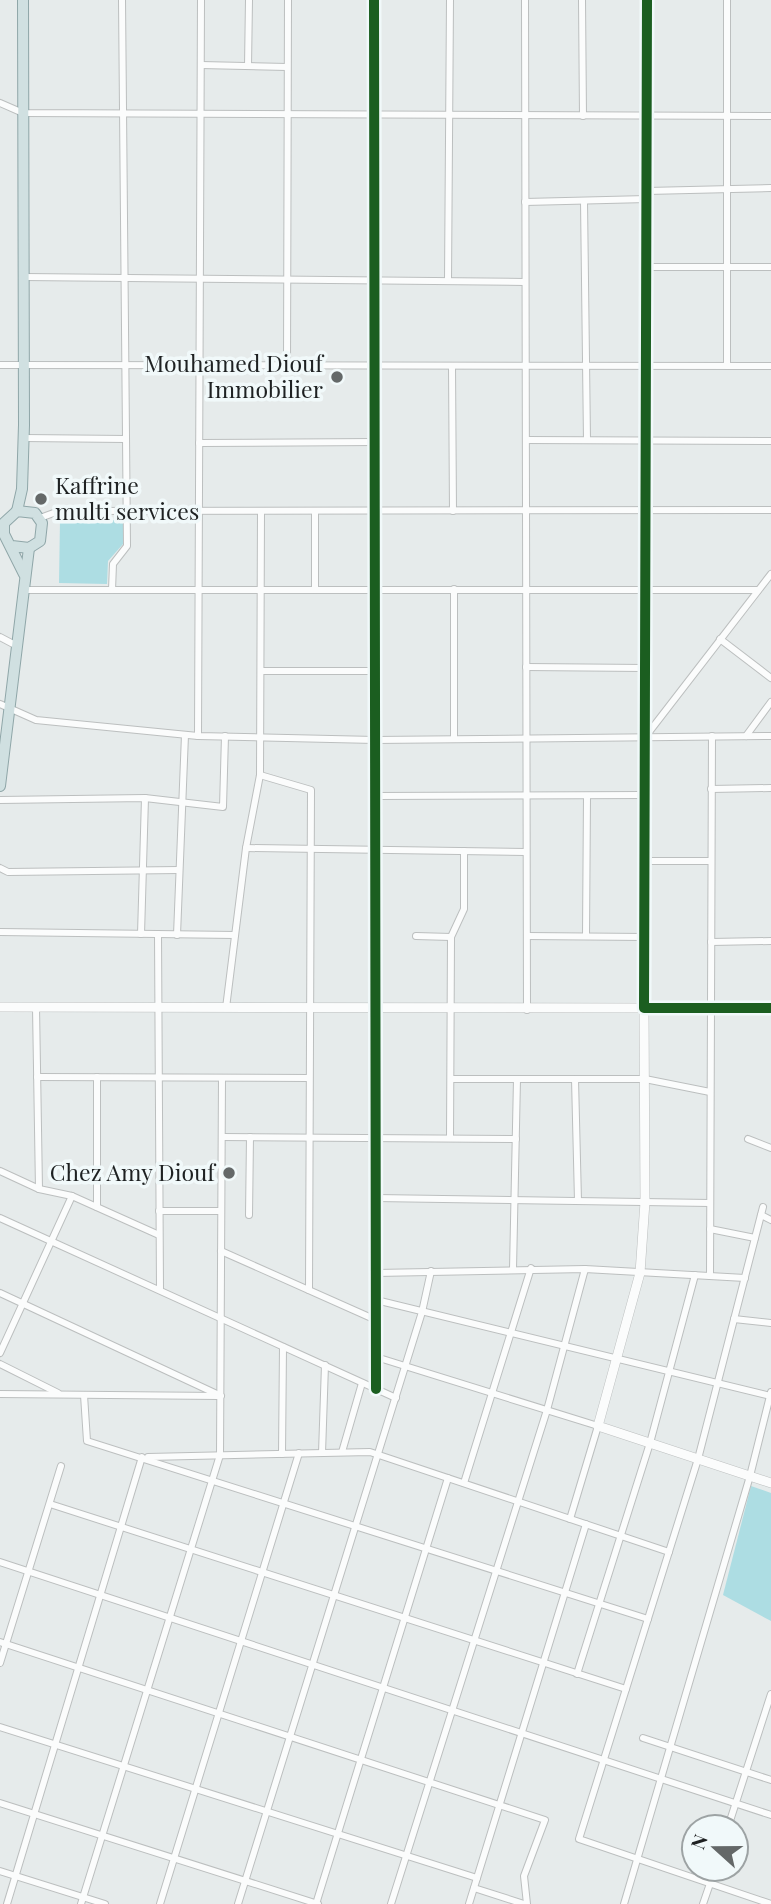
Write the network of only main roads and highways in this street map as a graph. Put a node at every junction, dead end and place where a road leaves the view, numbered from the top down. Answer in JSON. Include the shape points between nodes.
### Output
{"nodes":[{"id":1,"x":23,"y":0,"type":"edge"},
{"id":2,"x":22,"y":489,"type":"junction"},
{"id":3,"x":29,"y":510,"type":"junction"},
{"id":4,"x":17,"y":511,"type":"junction"},
{"id":5,"x":12,"y":546,"type":"junction"},
{"id":6,"x":29,"y":548,"type":"junction"},
{"id":7,"x":24,"y":575,"type":"junction"},
{"id":8,"x":0,"y":786,"type":"edge"},
{"id":9,"x":0,"y":1007,"type":"edge"},
{"id":10,"x":771,"y":1483,"type":"edge"}],
"edges":[{"from":1,"to":2,"type":"highway"},
{"from":2,"to":3,"type":"highway"},
{"from":2,"to":4,"type":"highway"},
{"from":3,"to":4,"type":"highway"},
{"from":3,"to":6,"type":"highway","via":[[40,518],[42,536]]},
{"from":4,"to":5,"type":"highway","via":[[7,518],[4,529]]},
{"from":5,"to":6,"type":"highway"},
{"from":5,"to":7,"type":"highway"},
{"from":6,"to":7,"type":"highway"},
{"from":7,"to":8,"type":"highway"},
{"from":9,"to":10,"type":"main road","via":[[644,1008],[645,1202],[640,1273],[598,1426]]}]}
